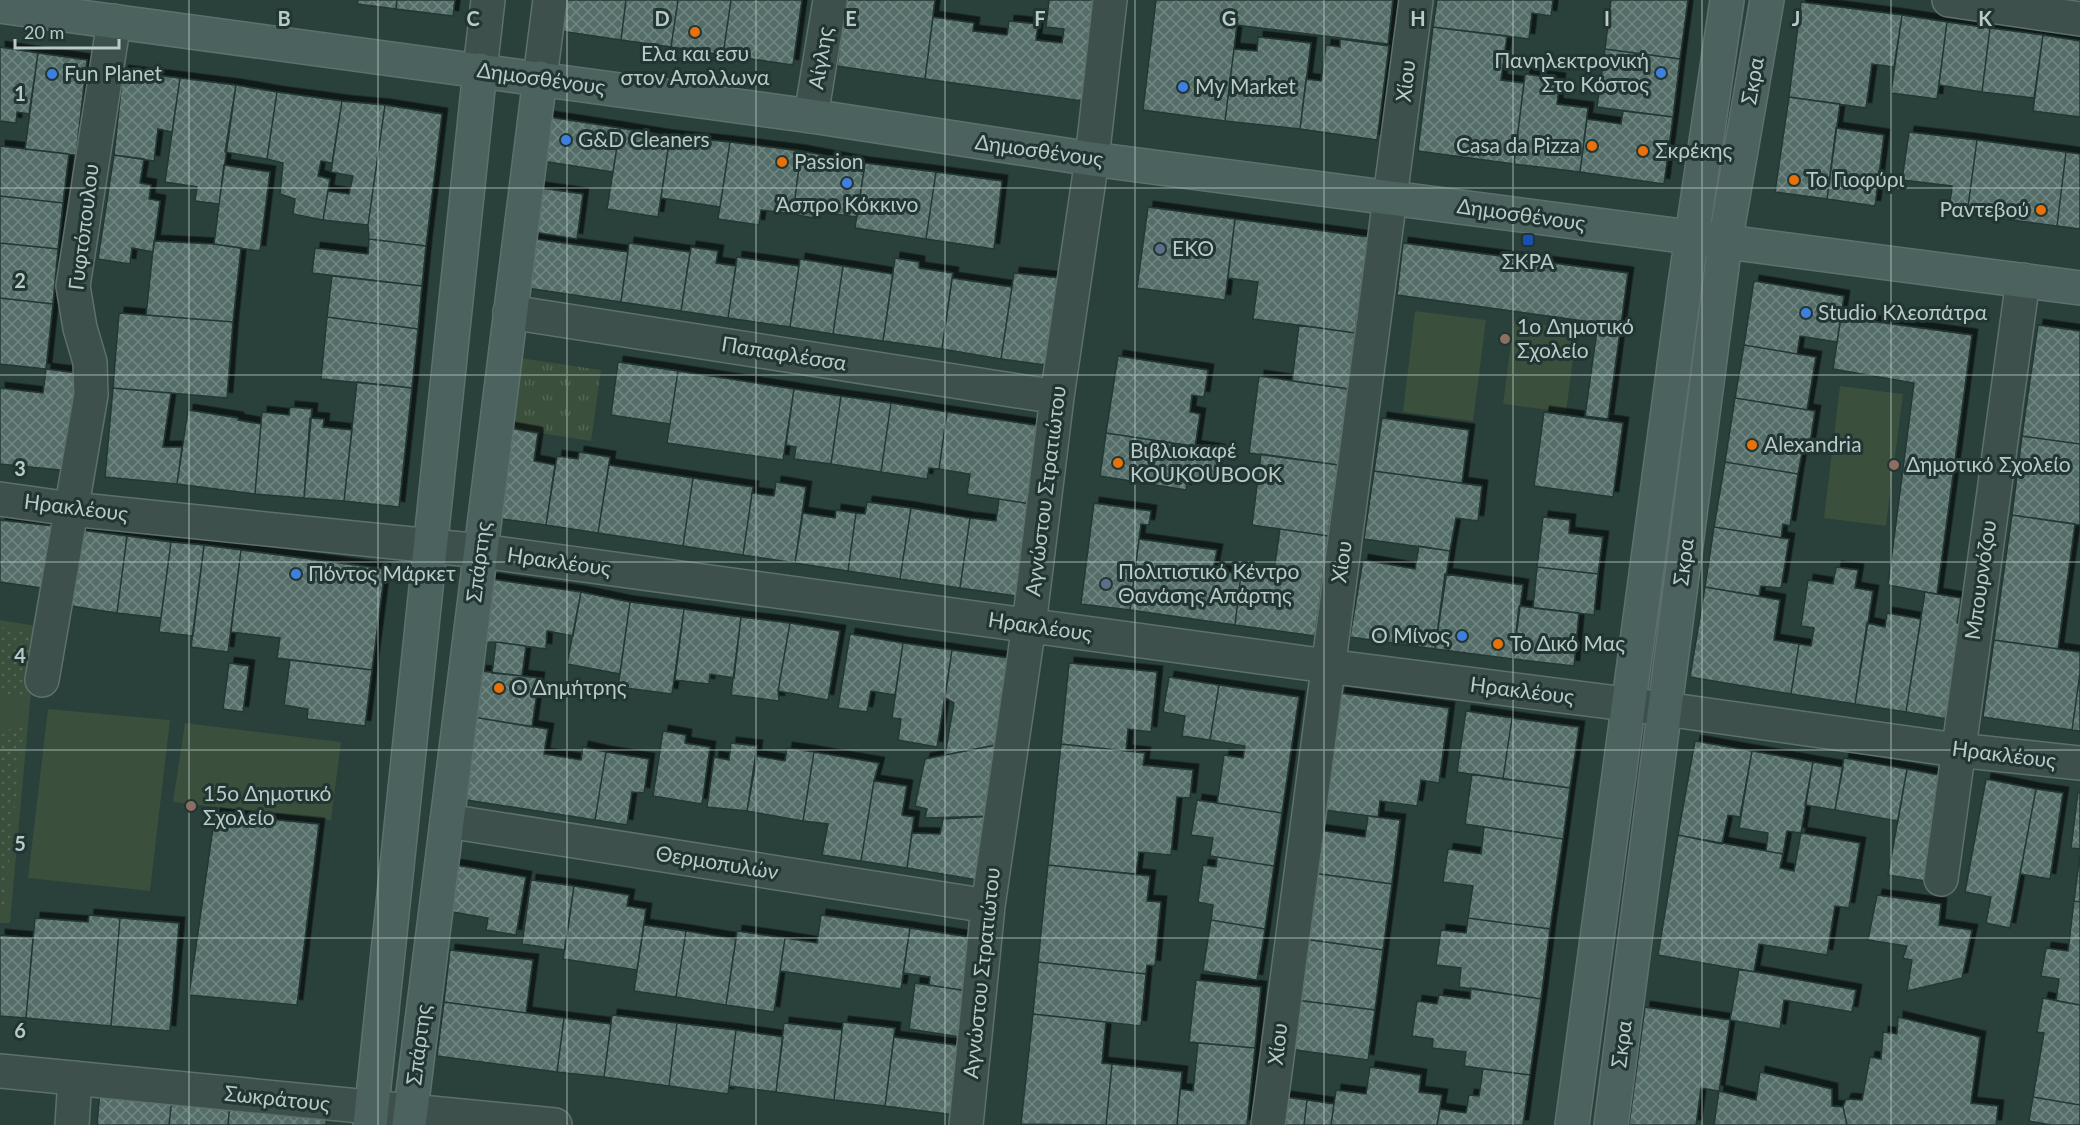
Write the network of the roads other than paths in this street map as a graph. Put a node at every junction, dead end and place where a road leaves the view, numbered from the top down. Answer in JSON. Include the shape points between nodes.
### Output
{"nodes":[{"id":1,"x":488,"y":0,"type":"edge"},
{"id":2,"x":549,"y":0,"type":"edge"},
{"id":3,"x":830,"y":0,"type":"edge"},
{"id":4,"x":1110,"y":0,"type":"edge"},
{"id":5,"x":1416,"y":0,"type":"edge"},
{"id":6,"x":1727,"y":0,"type":"edge"},
{"id":7,"x":1767,"y":0,"type":"edge"},
{"id":8,"x":1949,"y":0,"type":"edge"},
{"id":9,"x":0,"y":6,"type":"edge"},
{"id":10,"x":50,"y":6,"type":"edge"},
{"id":11,"x":2080,"y":20,"type":"edge"},
{"id":12,"x":114,"y":21,"type":"junction"},
{"id":13,"x":480,"y":70,"type":"junction"},
{"id":14,"x":540,"y":78,"type":"junction"},
{"id":15,"x":812,"y":116,"type":"junction"},
{"id":16,"x":1092,"y":159,"type":"junction"},
{"id":17,"x":1392,"y":197,"type":"junction"},
{"id":18,"x":1691,"y":238,"type":"junction"},
{"id":19,"x":1725,"y":243,"type":"junction"},
{"id":20,"x":2022,"y":280,"type":"junction"},
{"id":21,"x":2080,"y":288,"type":"edge"},
{"id":22,"x":510,"y":312,"type":"junction"},
{"id":23,"x":1058,"y":397,"type":"junction"},
{"id":24,"x":0,"y":499,"type":"edge"},
{"id":25,"x":71,"y":509,"type":"junction"},
{"id":26,"x":431,"y":546,"type":"junction"},
{"id":27,"x":480,"y":551,"type":"junction"},
{"id":28,"x":1029,"y":625,"type":"junction"},
{"id":29,"x":1327,"y":666,"type":"junction"},
{"id":30,"x":42,"y":680,"type":"dead end"},
{"id":31,"x":1628,"y":704,"type":"junction"},
{"id":32,"x":1665,"y":709,"type":"junction"},
{"id":33,"x":1957,"y":750,"type":"junction"},
{"id":34,"x":2080,"y":763,"type":"edge"},
{"id":35,"x":447,"y":821,"type":"junction"},
{"id":36,"x":1941,"y":879,"type":"dead end"},
{"id":37,"x":988,"y":906,"type":"junction"},
{"id":38,"x":0,"y":1071,"type":"edge"},
{"id":39,"x":75,"y":1078,"type":"junction"},
{"id":40,"x":371,"y":1117,"type":"edge"},
{"id":41,"x":410,"y":1118,"type":"edge"},
{"id":42,"x":72,"y":1125,"type":"edge"},
{"id":43,"x":555,"y":1125,"type":"edge"},
{"id":44,"x":966,"y":1125,"type":"edge"},
{"id":45,"x":1268,"y":1125,"type":"edge"},
{"id":46,"x":1572,"y":1125,"type":"edge"},
{"id":47,"x":1611,"y":1125,"type":"edge"}],
"edges":[{"from":1,"to":13,"type":"street","name":"Σπάρτης"},
{"from":2,"to":14,"type":"street","name":"Σπάρτης"},
{"from":3,"to":15,"type":"street","name":"Αίγλης"},
{"from":4,"to":16,"type":"street","name":"Αγνώστου Στρατιώτου"},
{"from":5,"to":17,"type":"street","name":"Χίου"},
{"from":6,"to":18,"type":"street","name":"Σκρα"},
{"from":7,"to":19,"type":"street","name":"Σκρα"},
{"from":8,"to":11,"type":"street"},
{"from":9,"to":10,"type":"street","name":"Δημοσθένους"},
{"from":10,"to":12,"type":"street","name":"Δημοσθένους"},
{"from":12,"to":13,"type":"street","name":"Δημοσθένους"},
{"from":12,"to":25,"type":"street","name":"Γυφτόπουλου","via":[[73,286],[90,362],[91,395]]},
{"from":13,"to":14,"type":"street","name":"Δημοσθένους"},
{"from":13,"to":26,"type":"street","name":"Σπάρτης"},
{"from":14,"to":15,"type":"street","name":"Δημοσθένους"},
{"from":14,"to":22,"type":"street","name":"Σπάρτης"},
{"from":15,"to":16,"type":"street","name":"Δημοσθένους"},
{"from":16,"to":17,"type":"street","name":"Δημοσθένους"},
{"from":16,"to":23,"type":"street","name":"Αγνώστου Στρατιώτου"},
{"from":17,"to":18,"type":"street","name":"Δημοσθένους"},
{"from":17,"to":29,"type":"street","name":"Χίου"},
{"from":18,"to":19,"type":"street","name":"Δημοσθένους"},
{"from":18,"to":31,"type":"street","name":"Σκρα"},
{"from":19,"to":20,"type":"street","name":"Δημοσθένους"},
{"from":19,"to":32,"type":"street","name":"Σκρα"},
{"from":20,"to":21,"type":"street","name":"Δημοσθένους"},
{"from":20,"to":33,"type":"street","name":"Μπουρνόζου"},
{"from":22,"to":23,"type":"street","name":"Παπαφλέσσα"},
{"from":22,"to":27,"type":"street","name":"Σπάρτης"},
{"from":23,"to":28,"type":"street","name":"Αγνώστου Στρατιώτου"},
{"from":24,"to":25,"type":"street","name":"Ηρακλέους"},
{"from":25,"to":26,"type":"street","name":"Ηρακλέους"},
{"from":25,"to":30,"type":"street","name":"Γυφτόπουλου"},
{"from":26,"to":27,"type":"street","name":"Ηρακλέους"},
{"from":26,"to":40,"type":"street","name":"Σπάρτης"},
{"from":27,"to":28,"type":"street","name":"Ηρακλέους"},
{"from":27,"to":35,"type":"street","name":"Σπάρτης"},
{"from":28,"to":29,"type":"street","name":"Ηρακλέους"},
{"from":28,"to":37,"type":"street","name":"Αγνώστου Στρατιώτου"},
{"from":29,"to":31,"type":"street","name":"Ηρακλέους"},
{"from":29,"to":45,"type":"street","name":"Χίου"},
{"from":31,"to":32,"type":"street","name":"Ηρακλέους"},
{"from":31,"to":46,"type":"street","name":"Σκρα"},
{"from":32,"to":33,"type":"street","name":"Ηρακλέους"},
{"from":32,"to":47,"type":"street","name":"Σκρα"},
{"from":33,"to":34,"type":"street","name":"Ηρακλέους"},
{"from":33,"to":36,"type":"street","name":"Μπουρνόζου"},
{"from":35,"to":37,"type":"street","name":"Θερμοπυλών"},
{"from":35,"to":41,"type":"street","name":"Σπάρτης"},
{"from":37,"to":44,"type":"street","name":"Αγνώστου Στρατιώτου"},
{"from":38,"to":39,"type":"street","name":"Σωκράτους"},
{"from":39,"to":40,"type":"street","name":"Σωκράτους"},
{"from":39,"to":42,"type":"street"},
{"from":40,"to":41,"type":"street","name":"Σωκράτους"},
{"from":41,"to":43,"type":"street","name":"Σωκράτους"}]}
